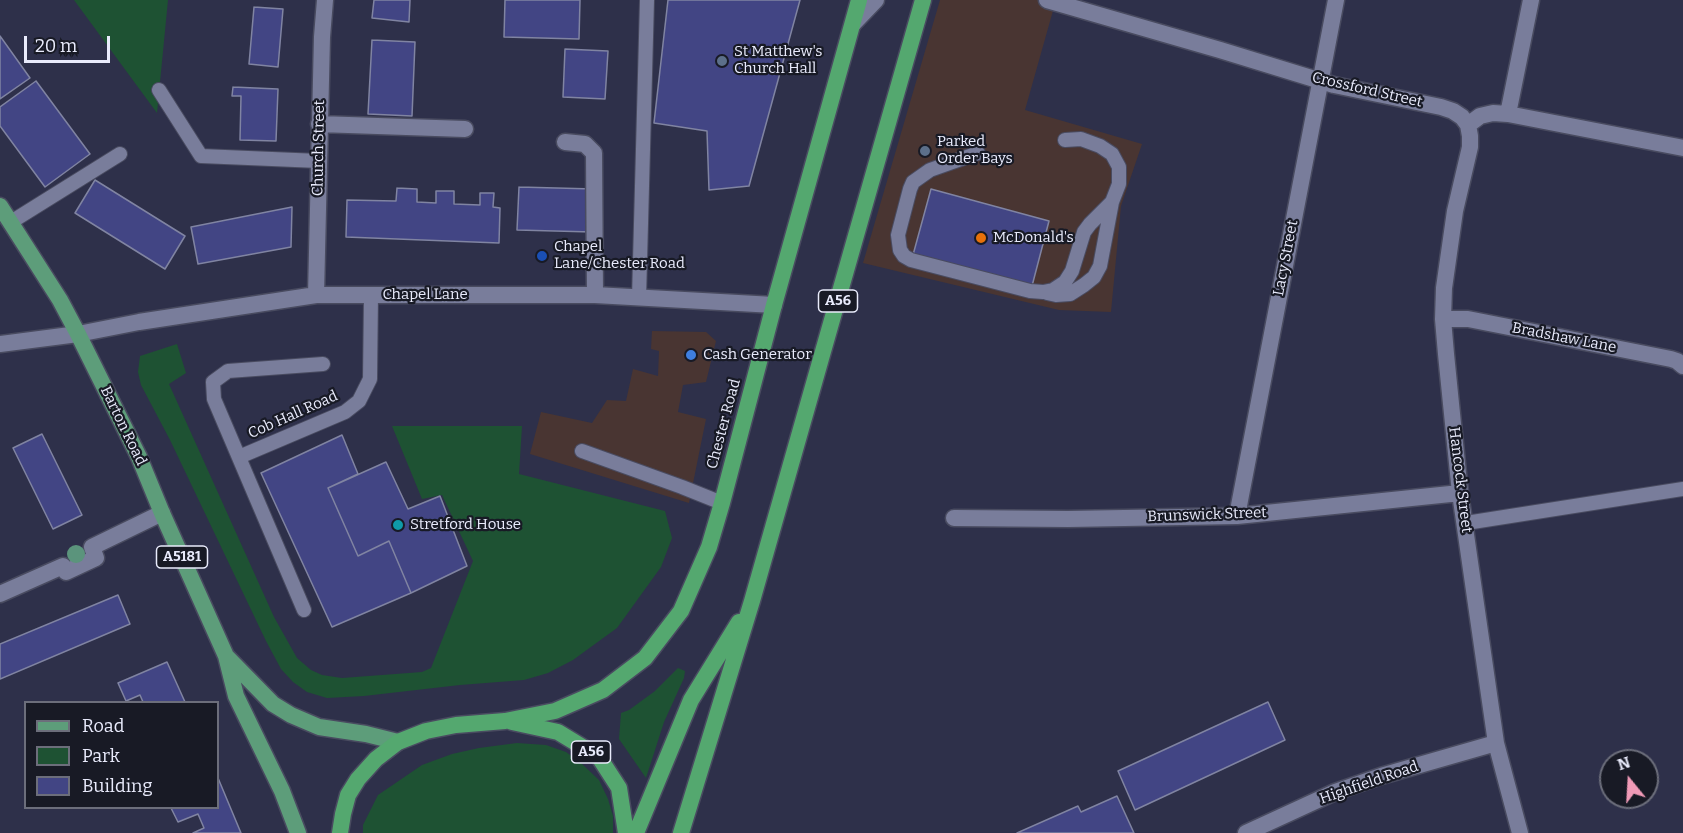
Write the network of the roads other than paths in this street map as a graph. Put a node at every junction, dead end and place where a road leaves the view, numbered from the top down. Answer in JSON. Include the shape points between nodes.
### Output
{"nodes":[{"id":1,"x":325,"y":0,"type":"edge"},
{"id":2,"x":647,"y":0,"type":"edge"},
{"id":3,"x":859,"y":0,"type":"edge"},
{"id":4,"x":876,"y":0,"type":"edge"},
{"id":5,"x":924,"y":0,"type":"edge"},
{"id":6,"x":1047,"y":0,"type":"edge"},
{"id":7,"x":1336,"y":0,"type":"edge"},
{"id":8,"x":1531,"y":0,"type":"edge"},
{"id":9,"x":853,"y":24,"type":"junction"},
{"id":10,"x":1320,"y":81,"type":"junction"},
{"id":11,"x":159,"y":90,"type":"dead end"},
{"id":12,"x":1508,"y":114,"type":"junction"},
{"id":13,"x":320,"y":124,"type":"junction"},
{"id":14,"x":1468,"y":125,"type":"junction"},
{"id":15,"x":465,"y":129,"type":"dead end"},
{"id":16,"x":1065,"y":140,"type":"dead end"},
{"id":17,"x":565,"y":142,"type":"dead end"},
{"id":18,"x":1683,"y":148,"type":"edge"},
{"id":19,"x":978,"y":153,"type":"dead end"},
{"id":20,"x":120,"y":154,"type":"dead end"},
{"id":21,"x":319,"y":161,"type":"junction"},
{"id":22,"x":1112,"y":202,"type":"junction"},
{"id":23,"x":0,"y":206,"type":"edge"},
{"id":24,"x":11,"y":222,"type":"junction"},
{"id":25,"x":1043,"y":292,"type":"junction"},
{"id":26,"x":316,"y":295,"type":"junction"},
{"id":27,"x":371,"y":295,"type":"junction"},
{"id":28,"x":595,"y":295,"type":"junction"},
{"id":29,"x":639,"y":298,"type":"junction"},
{"id":30,"x":774,"y":304,"type":"junction"},
{"id":31,"x":1443,"y":319,"type":"junction"},
{"id":32,"x":78,"y":334,"type":"junction"},
{"id":33,"x":0,"y":344,"type":"edge"},
{"id":34,"x":323,"y":364,"type":"dead end"},
{"id":35,"x":1683,"y":365,"type":"edge"},
{"id":36,"x":582,"y":451,"type":"dead end"},
{"id":37,"x":239,"y":457,"type":"junction"},
{"id":38,"x":1683,"y":489,"type":"edge"},
{"id":39,"x":1460,"y":493,"type":"junction"},
{"id":40,"x":722,"y":503,"type":"junction"},
{"id":41,"x":162,"y":513,"type":"junction"},
{"id":42,"x":1236,"y":516,"type":"junction"},
{"id":43,"x":954,"y":518,"type":"dead end"},
{"id":44,"x":1466,"y":523,"type":"junction"},
{"id":45,"x":0,"y":594,"type":"edge"},
{"id":46,"x":752,"y":601,"type":"junction"},
{"id":47,"x":304,"y":610,"type":"dead end"},
{"id":48,"x":226,"y":656,"type":"junction"},
{"id":49,"x":505,"y":721,"type":"junction"},
{"id":50,"x":398,"y":742,"type":"junction"},
{"id":51,"x":1496,"y":743,"type":"junction"},
{"id":52,"x":298,"y":833,"type":"edge"},
{"id":53,"x":340,"y":833,"type":"edge"},
{"id":54,"x":626,"y":833,"type":"edge"},
{"id":55,"x":636,"y":833,"type":"edge"},
{"id":56,"x":681,"y":833,"type":"edge"},
{"id":57,"x":1246,"y":833,"type":"edge"},
{"id":58,"x":1520,"y":833,"type":"edge"}],
"edges":[{"from":1,"to":13,"type":"street","name":"Church Street"},
{"from":2,"to":29,"type":"lane"},
{"from":3,"to":9,"type":"highway","name":"Chester Road","number":"A56"},
{"from":4,"to":9,"type":"street"},
{"from":5,"to":46,"type":"highway","number":"A56"},
{"from":6,"to":10,"type":"street","name":"Crossford Street"},
{"from":7,"to":10,"type":"street","name":"Lacy Street"},
{"from":8,"to":12,"type":"street"},
{"from":9,"to":30,"type":"highway","name":"Chester Road","number":"A56"},
{"from":10,"to":14,"type":"street","name":"Crossford Street","via":[[1441,107],[1462,117]]},
{"from":10,"to":42,"type":"street","name":"Lacy Street"},
{"from":11,"to":21,"type":"lane","via":[[201,156]]},
{"from":12,"to":14,"type":"street","via":[[1480,116]]},
{"from":12,"to":18,"type":"street"},
{"from":13,"to":15,"type":"street"},
{"from":13,"to":21,"type":"street","name":"Church Street"},
{"from":14,"to":31,"type":"street","name":"Hancock Street","via":[[1470,147],[1447,259]]},
{"from":16,"to":22,"type":"lane","via":[[1081,139],[1112,154],[1119,167],[1119,184]]},
{"from":17,"to":28,"type":"street","via":[[585,144],[594,153]]},
{"from":19,"to":25,"type":"lane","via":[[930,170],[913,182],[898,234],[900,250],[911,260]]},
{"from":20,"to":24,"type":"lane"},
{"from":21,"to":26,"type":"street","name":"Church Street"},
{"from":22,"to":25,"type":"lane","via":[[1084,232],[1065,282]]},
{"from":22,"to":25,"type":"lane","via":[[1100,266],[1094,277],[1070,294]]},
{"from":23,"to":24,"type":"main road","name":"Barton Road","number":"A5181"},
{"from":24,"to":32,"type":"main road","name":"Barton Road","number":"A5181"},
{"from":26,"to":27,"type":"street","name":"Chapel Lane"},
{"from":26,"to":32,"type":"street","name":"Chapel Lane"},
{"from":27,"to":28,"type":"street","name":"Chapel Lane"},
{"from":27,"to":37,"type":"lane","name":"Cob Hall Road","via":[[370,379],[359,401],[345,412]]},
{"from":28,"to":29,"type":"street","name":"Chapel Lane"},
{"from":29,"to":30,"type":"street","name":"Chapel Lane"},
{"from":30,"to":40,"type":"highway","name":"Chester Road","number":"A56"},
{"from":31,"to":35,"type":"street","name":"Bradshaw Lane","via":[[1468,319],[1671,359]]},
{"from":31,"to":39,"type":"street","name":"Hancock Street"},
{"from":32,"to":33,"type":"street","name":"Chapel Lane"},
{"from":32,"to":41,"type":"main road","name":"Barton Road","number":"A5181"},
{"from":34,"to":37,"type":"lane","via":[[228,371],[213,381],[214,399]]},
{"from":36,"to":40,"type":"lane"},
{"from":37,"to":47,"type":"lane"},
{"from":38,"to":44,"type":"lane"},
{"from":39,"to":42,"type":"street","name":"Brunswick Street"},
{"from":39,"to":44,"type":"street","name":"Hancock Street"},
{"from":40,"to":49,"type":"highway","name":"Chester Road","number":"A56","via":[[709,547],[681,611],[645,658],[603,690],[555,711]]},
{"from":41,"to":45,"type":"street","via":[[92,547],[96,558],[66,572],[63,566]]},
{"from":41,"to":48,"type":"main road","name":"Barton Road","number":"A5181"},
{"from":42,"to":43,"type":"street","name":"Brunswick Street"},
{"from":44,"to":51,"type":"street","name":"Hancock Street"},
{"from":46,"to":55,"type":"highway","number":"A56","via":[[691,700]]},
{"from":46,"to":56,"type":"highway","number":"A56"},
{"from":48,"to":50,"type":"main road","name":"Barton Road","number":"A5181","via":[[273,704],[291,715],[319,727]]},
{"from":48,"to":52,"type":"main road","name":"Barton Road","number":"A5181","via":[[236,696]]},
{"from":49,"to":50,"type":"highway","name":"Chester Road","number":"A56","via":[[456,725]]},
{"from":49,"to":54,"type":"highway","name":"Chester Road","number":"A56","via":[[558,732],[599,757],[619,788]]},
{"from":50,"to":53,"type":"highway","name":"Chester Road","number":"A56","via":[[358,779],[348,795]]},
{"from":51,"to":57,"type":"street","name":"Highfield Road","via":[[1335,792]]},
{"from":51,"to":58,"type":"street","name":"Hancock Street"}]}
